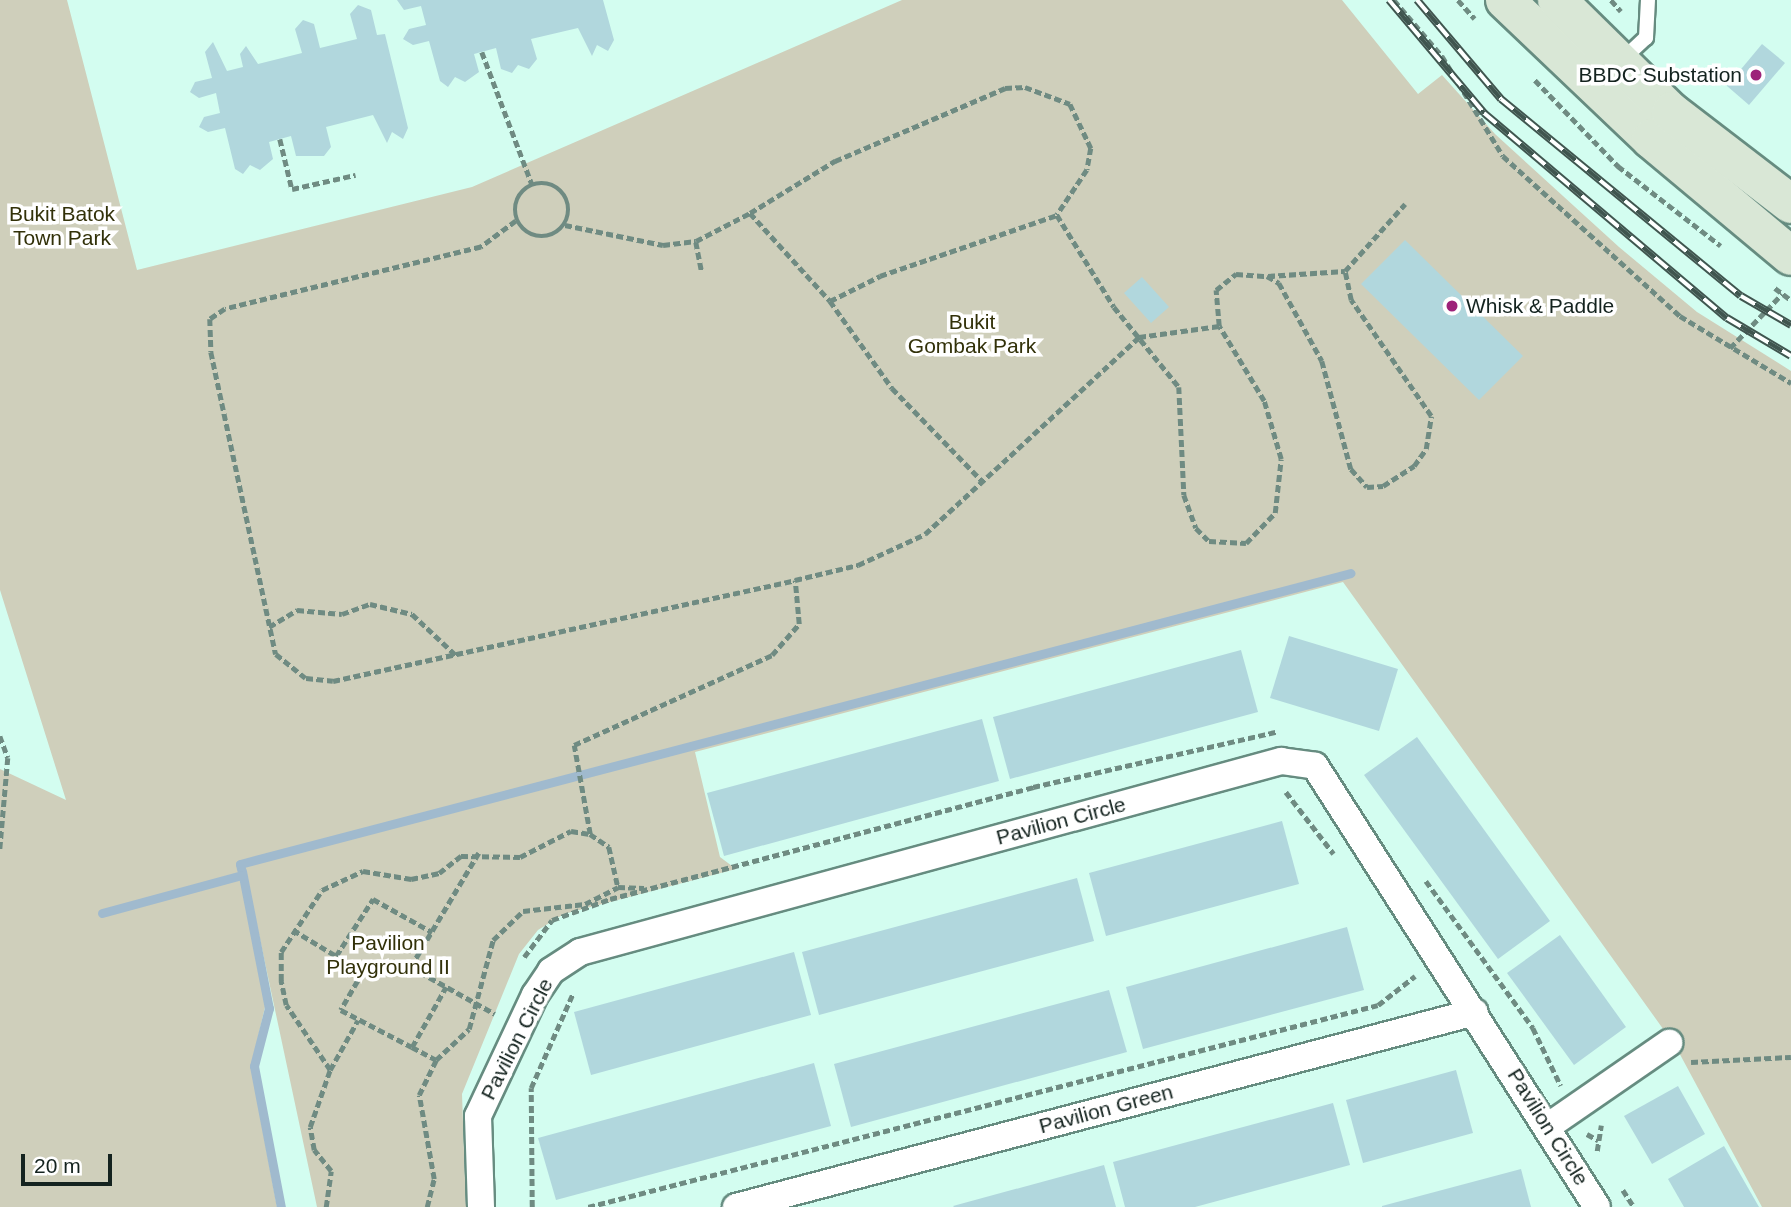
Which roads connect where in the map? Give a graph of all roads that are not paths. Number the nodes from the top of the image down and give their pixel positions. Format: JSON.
{"nodes":[{"id":1,"x":1505,"y":0,"type":"edge"},
{"id":2,"x":1557,"y":0,"type":"edge"},
{"id":3,"x":1648,"y":0,"type":"edge"},
{"id":4,"x":1618,"y":63,"type":"junction"},
{"id":5,"x":1791,"y":204,"type":"edge"},
{"id":6,"x":1791,"y":256,"type":"edge"},
{"id":7,"x":1475,"y":1012,"type":"junction"},
{"id":8,"x":1668,"y":1043,"type":"dead end"},
{"id":9,"x":1550,"y":1125,"type":"junction"},
{"id":10,"x":481,"y":1207,"type":"edge"},
{"id":11,"x":736,"y":1207,"type":"edge"},
{"id":12,"x":1597,"y":1207,"type":"edge"}],
"edges":[{"from":1,"to":6,"type":"street"},
{"from":2,"to":4,"type":"street"},
{"from":3,"to":4,"type":"lane"},
{"from":4,"to":5,"type":"street"},
{"from":7,"to":9,"type":"street","name":"Pavilion Circle"},
{"from":7,"to":10,"type":"street","name":"Pavilion Circle"},
{"from":7,"to":11,"type":"street","name":"Pavilion Green"},
{"from":8,"to":9,"type":"street"},
{"from":9,"to":12,"type":"street","name":"Pavilion Circle"}]}
